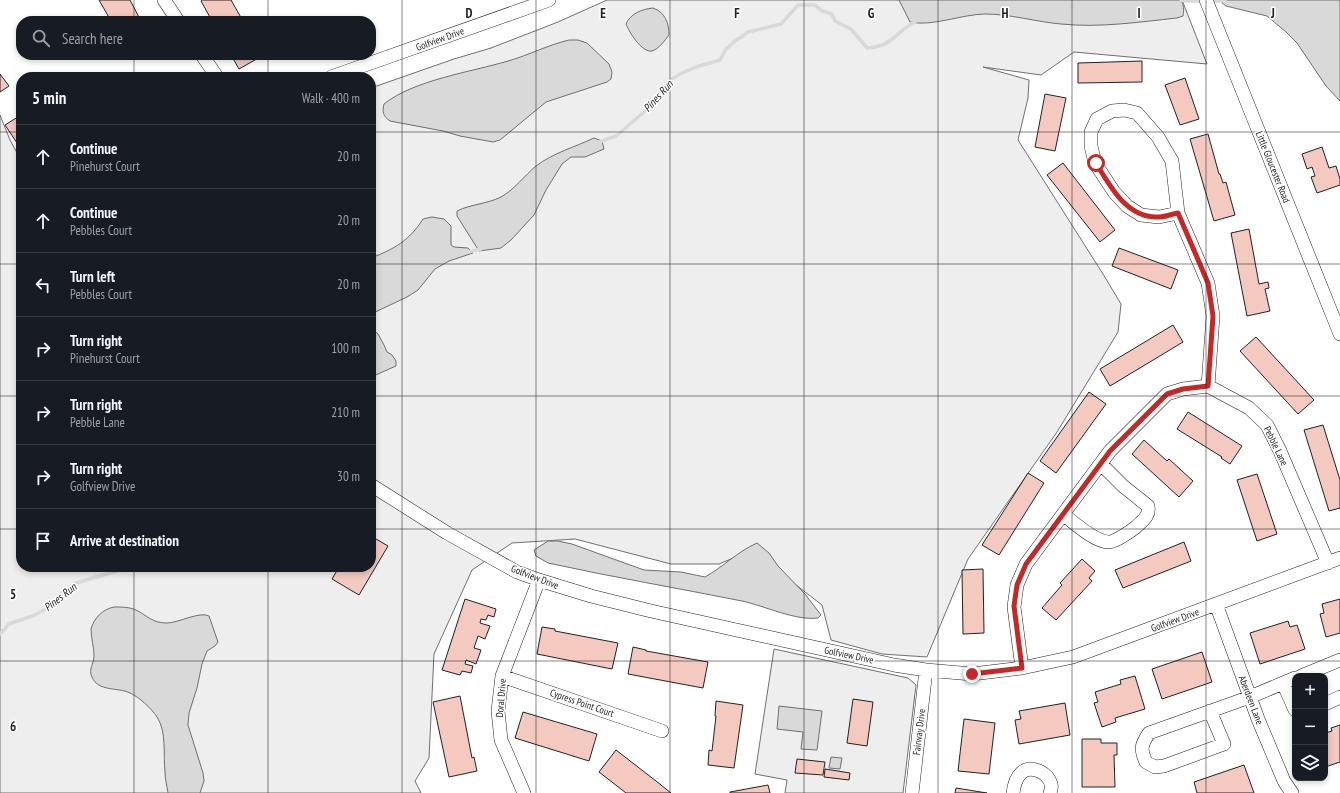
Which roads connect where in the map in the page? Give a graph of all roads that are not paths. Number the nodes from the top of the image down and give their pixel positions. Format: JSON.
{"nodes":[{"id":1,"x":164,"y":0,"type":"edge"},
{"id":2,"x":549,"y":0,"type":"edge"},
{"id":3,"x":1206,"y":0,"type":"edge"},
{"id":4,"x":175,"y":16,"type":"edge"},
{"id":5,"x":206,"y":60,"type":"edge"},
{"id":6,"x":214,"y":72,"type":"edge"},
{"id":7,"x":345,"y":72,"type":"edge"},
{"id":8,"x":1178,"y":213,"type":"junction"},
{"id":9,"x":1340,"y":334,"type":"edge"},
{"id":10,"x":1208,"y":386,"type":"junction"},
{"id":11,"x":1100,"y":464,"type":"junction"},
{"id":12,"x":376,"y":488,"type":"edge"},
{"id":13,"x":1064,"y":514,"type":"junction"},
{"id":14,"x":1334,"y":560,"type":"edge"},
{"id":15,"x":539,"y":580,"type":"junction"},
{"id":16,"x":1216,"y":604,"type":"junction"},
{"id":17,"x":1340,"y":660,"type":"edge"},
{"id":18,"x":1022,"y":668,"type":"junction"},
{"id":19,"x":926,"y":670,"type":"junction"},
{"id":20,"x":1308,"y":673,"type":"edge"},
{"id":21,"x":502,"y":676,"type":"junction"},
{"id":22,"x":1289,"y":681,"type":"edge"},
{"id":23,"x":1250,"y":697,"type":"junction"},
{"id":24,"x":1340,"y":697,"type":"edge"},
{"id":25,"x":1328,"y":703,"type":"edge"},
{"id":26,"x":1295,"y":709,"type":"edge"},
{"id":27,"x":1210,"y":711,"type":"junction"},
{"id":28,"x":662,"y":731,"type":"dead end"},
{"id":29,"x":524,"y":793,"type":"edge"},
{"id":30,"x":912,"y":793,"type":"edge"},
{"id":31,"x":1013,"y":793,"type":"edge"},
{"id":32,"x":1050,"y":793,"type":"edge"},
{"id":33,"x":1292,"y":793,"type":"edge"}],
"edges":[{"from":1,"to":4,"type":"street"},
{"from":2,"to":7,"type":"street","name":"Golfview Drive"},
{"from":3,"to":9,"type":"street","name":"Little Gloucester Road"},
{"from":5,"to":6,"type":"street"},
{"from":8,"to":8,"type":"street"},
{"from":8,"to":10,"type":"street"},
{"from":10,"to":11,"type":"street"},
{"from":10,"to":14,"type":"street","name":"Pebble Lane"},
{"from":11,"to":13,"type":"street"},
{"from":11,"to":13,"type":"street"},
{"from":12,"to":15,"type":"street","name":"Golfview Drive"},
{"from":13,"to":18,"type":"street"},
{"from":14,"to":16,"type":"street","name":"Golfview Drive"},
{"from":15,"to":19,"type":"street","name":"Golfview Drive"},
{"from":15,"to":21,"type":"street","name":"Doral Drive"},
{"from":16,"to":18,"type":"street","name":"Golfview Drive"},
{"from":16,"to":23,"type":"street","name":"Aberdeen Lane"},
{"from":17,"to":20,"type":"street"},
{"from":18,"to":19,"type":"street","name":"Golfview Drive"},
{"from":19,"to":30,"type":"street","name":"Fairway Drive"},
{"from":21,"to":28,"type":"street","name":"Cypress Point Court"},
{"from":21,"to":29,"type":"street","name":"Doral Drive"},
{"from":22,"to":23,"type":"street"},
{"from":22,"to":26,"type":"street"},
{"from":23,"to":27,"type":"street"},
{"from":23,"to":33,"type":"street","name":"Aberdeen Lane"},
{"from":24,"to":25,"type":"street"},
{"from":27,"to":27,"type":"street"},
{"from":31,"to":32,"type":"street"}]}
